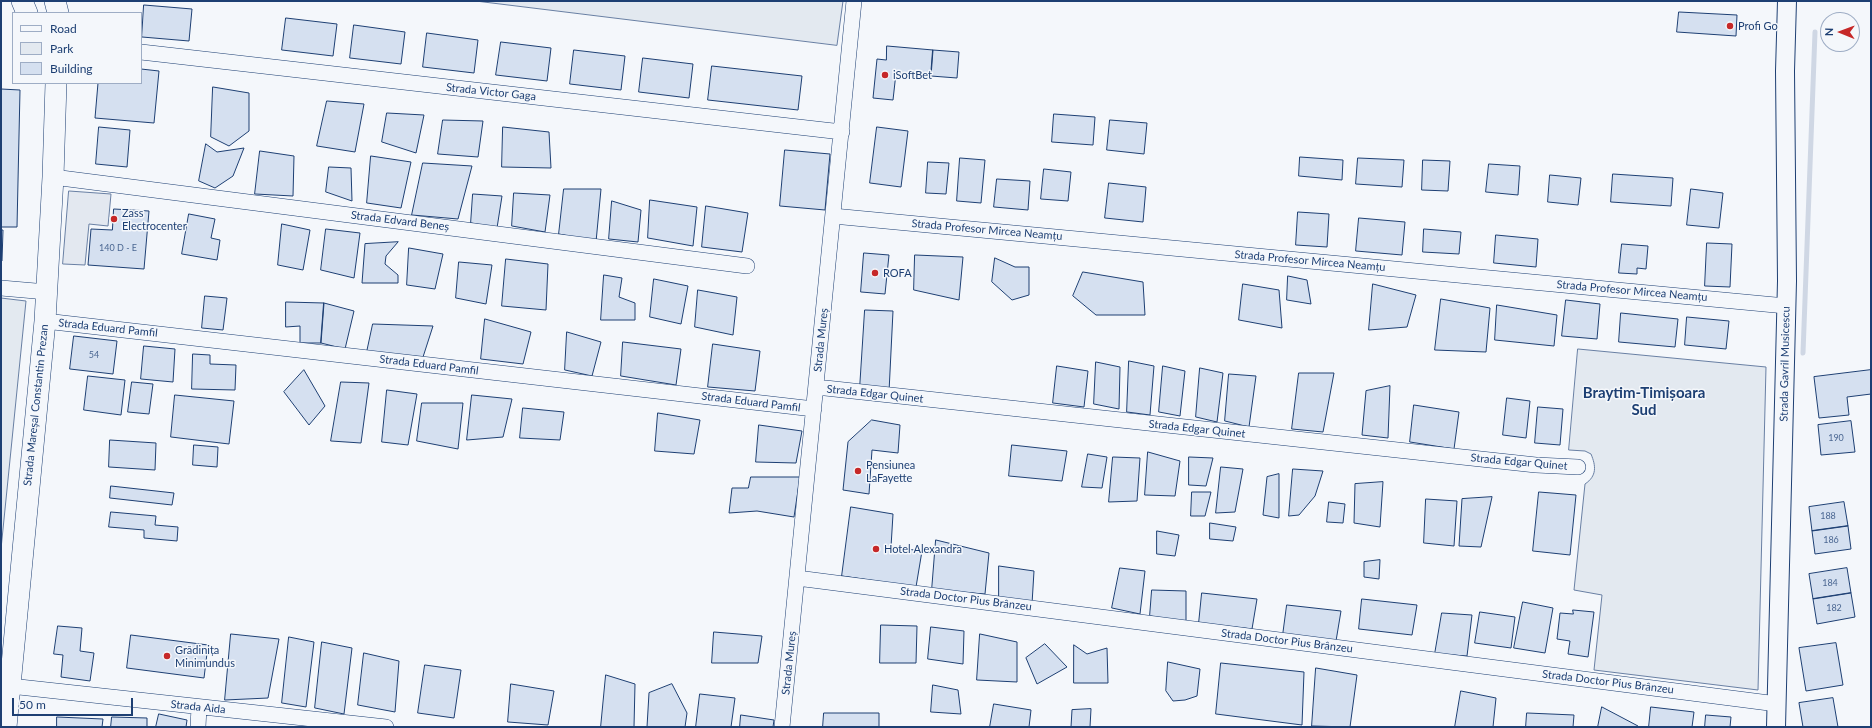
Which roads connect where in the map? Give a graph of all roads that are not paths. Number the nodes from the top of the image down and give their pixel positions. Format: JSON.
{"nodes":[{"id":1,"x":22,"y":1,"type":"edge"},
{"id":2,"x":55,"y":1,"type":"edge"},
{"id":3,"x":854,"y":1,"type":"edge"},
{"id":4,"x":1787,"y":1,"type":"edge"},
{"id":5,"x":27,"y":12,"type":"edge"},
{"id":6,"x":58,"y":12,"type":"edge"},
{"id":7,"x":142,"y":52,"type":"edge"},
{"id":8,"x":56,"y":84,"type":"edge"},
{"id":9,"x":842,"y":132,"type":"junction"},
{"id":10,"x":53,"y":177,"type":"junction"},
{"id":11,"x":833,"y":216,"type":"junction"},
{"id":12,"x":747,"y":266,"type":"dead end"},
{"id":13,"x":1,"y":288,"type":"edge"},
{"id":14,"x":47,"y":292,"type":"junction"},
{"id":15,"x":1786,"y":306,"type":"junction"},
{"id":16,"x":45,"y":321,"type":"junction"},
{"id":17,"x":816,"y":387,"type":"junction"},
{"id":18,"x":814,"y":409,"type":"junction"},
{"id":19,"x":1578,"y":467,"type":"dead end"},
{"id":20,"x":797,"y":578,"type":"junction"},
{"id":21,"x":10,"y":686,"type":"junction"},
{"id":22,"x":1777,"y":704,"type":"junction"},
{"id":23,"x":199,"y":707,"type":"junction"},
{"id":24,"x":6,"y":727,"type":"edge"},
{"id":25,"x":198,"y":727,"type":"edge"},
{"id":26,"x":386,"y":727,"type":"edge"},
{"id":27,"x":782,"y":727,"type":"edge"},
{"id":28,"x":1776,"y":727,"type":"edge"}],
"edges":[{"from":1,"to":5,"type":"main road"},
{"from":2,"to":6,"type":"main road"},
{"from":3,"to":9,"type":"street","name":"Strada Mureș"},
{"from":4,"to":15,"type":"street","name":"Strada Gavril Musicescu"},
{"from":7,"to":9,"type":"street","name":"Strada Victor Gaga"},
{"from":8,"to":10,"type":"main road","name":"Strada Mareșal Constantin Prezan"},
{"from":9,"to":11,"type":"street","name":"Strada Mureș"},
{"from":10,"to":12,"type":"street","name":"Strada Edvard Beneș"},
{"from":10,"to":14,"type":"main road","name":"Strada Mareșal Constantin Prezan"},
{"from":11,"to":15,"type":"street","name":"Strada Profesor Mircea Neamțu"},
{"from":11,"to":17,"type":"street","name":"Strada Mureș"},
{"from":13,"to":14,"type":"street"},
{"from":14,"to":16,"type":"main road","name":"Strada Mareșal Constantin Prezan"},
{"from":15,"to":22,"type":"street","name":"Strada Gavril Musicescu"},
{"from":16,"to":18,"type":"street","name":"Strada Eduard Pamfil"},
{"from":16,"to":21,"type":"main road","name":"Strada Mareșal Constantin Prezan"},
{"from":17,"to":18,"type":"street","name":"Strada Mureș"},
{"from":17,"to":19,"type":"street","name":"Strada Edgar Quinet"},
{"from":18,"to":20,"type":"street","name":"Strada Mureș"},
{"from":20,"to":22,"type":"street","name":"Strada Doctor Pius Brânzeu"},
{"from":20,"to":27,"type":"street","name":"Strada Mureș"},
{"from":21,"to":23,"type":"street","name":"Strada Aida"},
{"from":21,"to":24,"type":"main road","name":"Strada Mareșal Constantin Prezan"},
{"from":22,"to":28,"type":"street","name":"Strada Gavril Musicescu"},
{"from":23,"to":25,"type":"street"},
{"from":23,"to":26,"type":"street","name":"Strada Aida"}]}
